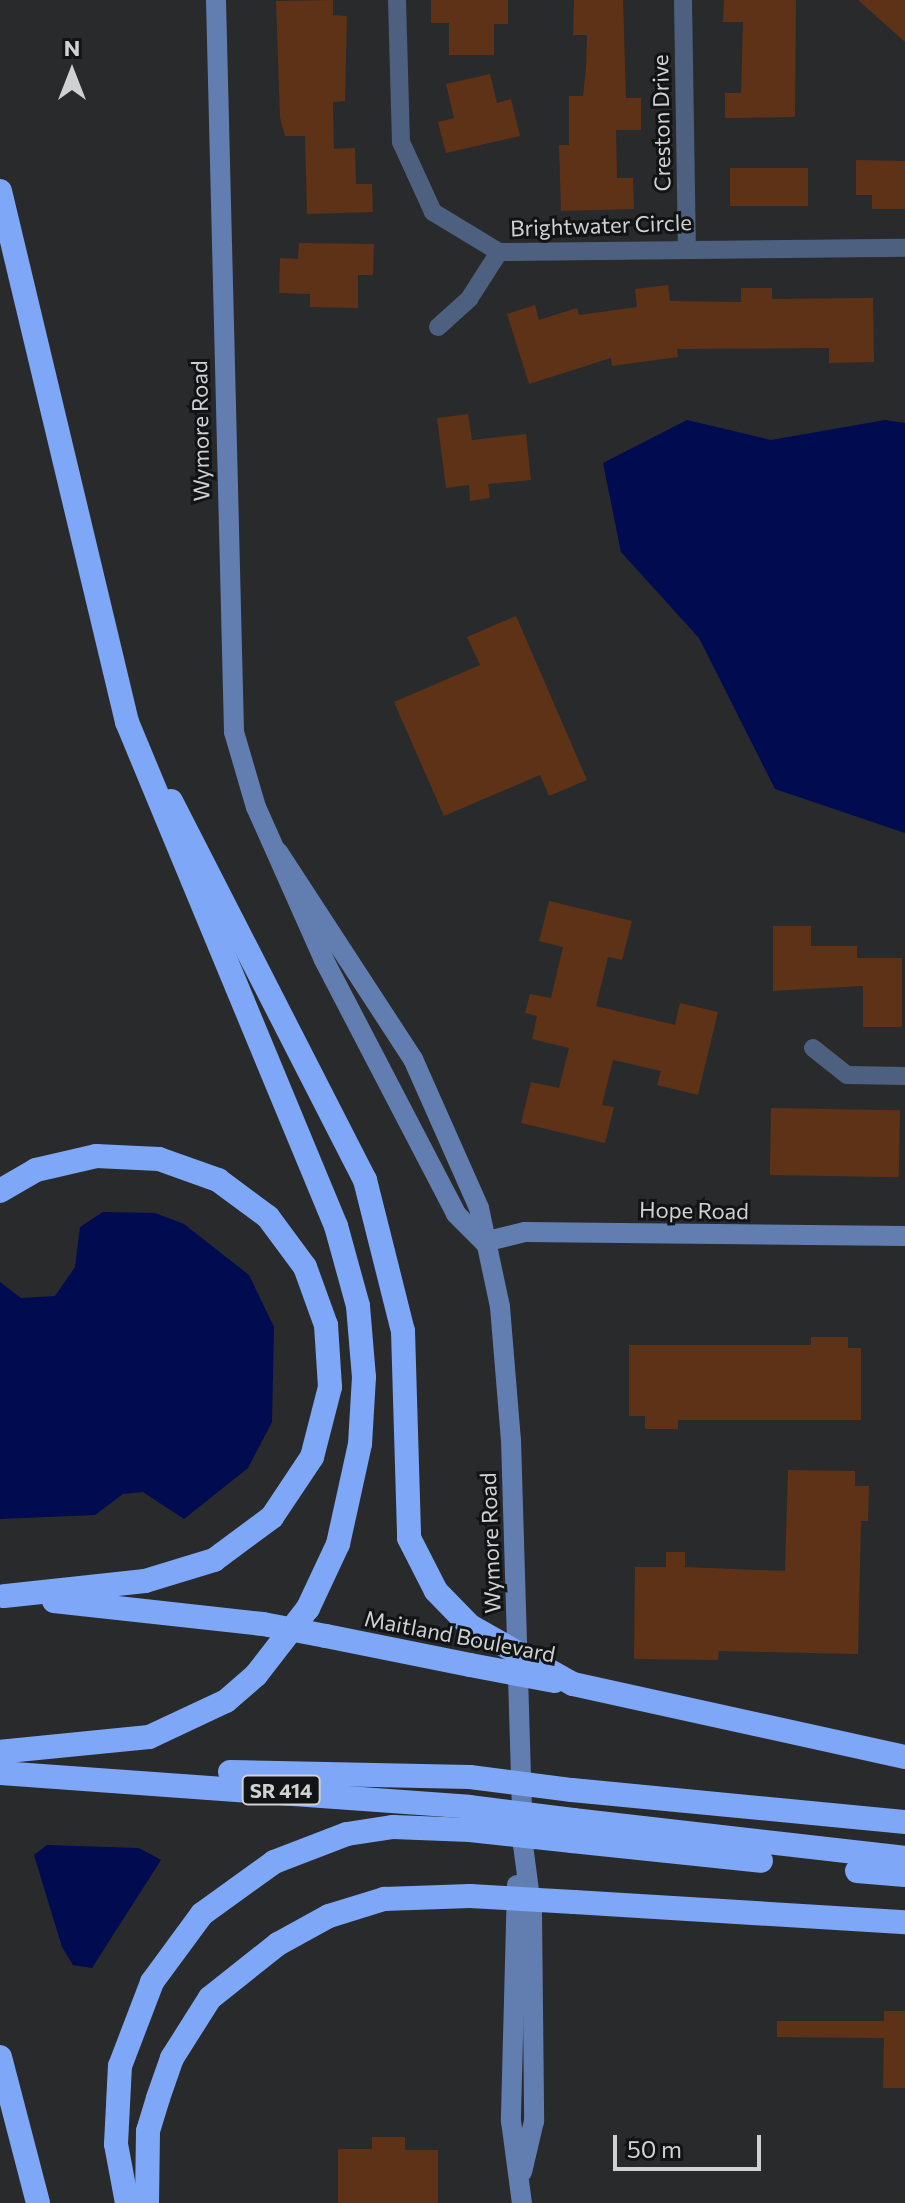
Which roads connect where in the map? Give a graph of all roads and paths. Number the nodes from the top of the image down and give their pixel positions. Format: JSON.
{"nodes":[{"id":1,"x":216,"y":0,"type":"edge"},
{"id":2,"x":397,"y":0,"type":"edge"},
{"id":3,"x":683,"y":0,"type":"edge"},
{"id":4,"x":0,"y":191,"type":"edge"},
{"id":5,"x":687,"y":246,"type":"junction"},
{"id":6,"x":905,"y":248,"type":"edge"},
{"id":7,"x":499,"y":252,"type":"junction"},
{"id":8,"x":438,"y":327,"type":"dead end"},
{"id":9,"x":104,"y":642,"type":"junction"},
{"id":10,"x":278,"y":852,"type":"junction"},
{"id":11,"x":813,"y":1048,"type":"dead end"},
{"id":12,"x":905,"y":1076,"type":"edge"},
{"id":13,"x":0,"y":1191,"type":"edge"},
{"id":14,"x":905,"y":1236,"type":"edge"},
{"id":15,"x":484,"y":1242,"type":"junction"},
{"id":16,"x":2,"y":1596,"type":"edge"},
{"id":17,"x":573,"y":1684,"type":"junction"},
{"id":18,"x":0,"y":1752,"type":"edge"},
{"id":19,"x":905,"y":1757,"type":"edge"},
{"id":20,"x":0,"y":1773,"type":"edge"},
{"id":21,"x":92,"y":1774,"type":"junction"},
{"id":22,"x":470,"y":1818,"type":"junction"},
{"id":23,"x":905,"y":1822,"type":"edge"},
{"id":24,"x":572,"y":1831,"type":"junction"},
{"id":25,"x":905,"y":1858,"type":"edge"},
{"id":26,"x":905,"y":1875,"type":"edge"},
{"id":27,"x":905,"y":1922,"type":"edge"},
{"id":28,"x":0,"y":2057,"type":"edge"},
{"id":29,"x":38,"y":2203,"type":"edge"},
{"id":30,"x":127,"y":2203,"type":"edge"},
{"id":31,"x":147,"y":2203,"type":"edge"},
{"id":32,"x":522,"y":2203,"type":"edge"}],
"edges":[{"from":1,"to":10,"type":"main road","name":"Wymore Road"},
{"from":2,"to":7,"type":"street","name":"Brightwater Circle"},
{"from":3,"to":5,"type":"street","name":"Creston Drive"},
{"from":4,"to":9,"type":"highway"},
{"from":5,"to":6,"type":"street","name":"Brightwater Circle"},
{"from":5,"to":7,"type":"street","name":"Brightwater Circle"},
{"from":7,"to":8,"type":"street"},
{"from":9,"to":17,"type":"highway","bridge":true},
{"from":9,"to":18,"type":"highway"},
{"from":10,"to":15,"type":"main road","name":"Wymore Road"},
{"from":10,"to":15,"type":"main road","name":"Wymore Road"},
{"from":11,"to":12,"type":"street"},
{"from":13,"to":16,"type":"highway"},
{"from":14,"to":15,"type":"main road","name":"Hope Road"},
{"from":15,"to":32,"type":"main road","name":"Wymore Road"},
{"from":16,"to":17,"type":"highway","name":"Maitland Boulevard","bridge":true},
{"from":17,"to":19,"type":"highway","name":"Maitland Boulevard"},
{"from":20,"to":21,"type":"highway","number":"SR 414"},
{"from":21,"to":22,"type":"highway","number":"SR 414"},
{"from":21,"to":23,"type":"highway","bridge":true},
{"from":22,"to":24,"type":"highway","number":"SR 414","bridge":true},
{"from":22,"to":30,"type":"highway"},
{"from":24,"to":25,"type":"highway","number":"SR 414"},
{"from":24,"to":26,"type":"highway"},
{"from":27,"to":31,"type":"highway","bridge":true},
{"from":28,"to":29,"type":"highway"}]}
